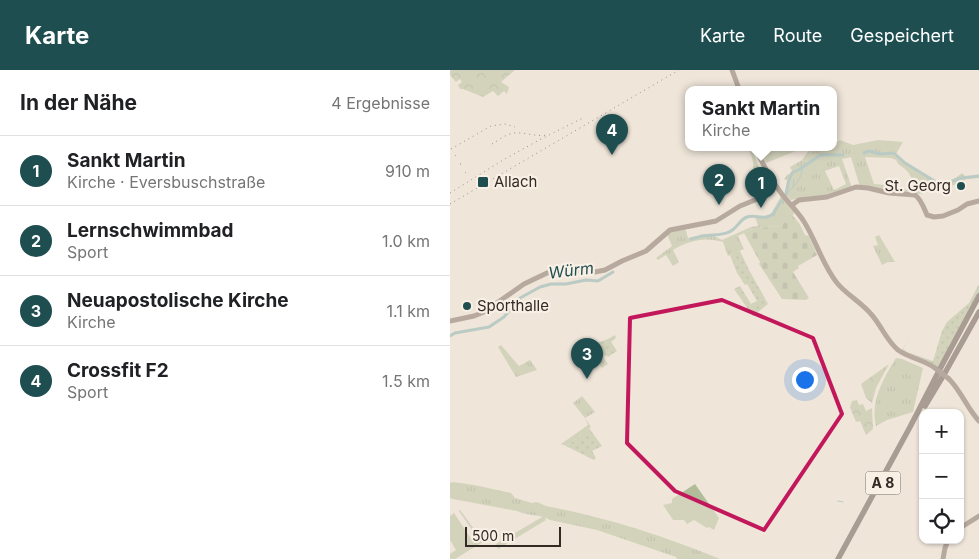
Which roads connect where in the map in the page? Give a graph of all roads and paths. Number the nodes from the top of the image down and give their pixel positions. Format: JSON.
{"nodes":[{"id":1,"x":731,"y":70,"type":"edge"},
{"id":2,"x":737,"y":86,"type":"edge"},
{"id":3,"x":756,"y":151,"type":"edge"},
{"id":4,"x":776,"y":187,"type":"junction"},
{"id":5,"x":979,"y":201,"type":"edge"},
{"id":6,"x":792,"y":205,"type":"junction"},
{"id":7,"x":979,"y":296,"type":"edge"},
{"id":8,"x":979,"y":312,"type":"edge"},
{"id":9,"x":450,"y":321,"type":"edge"},
{"id":10,"x":950,"y":371,"type":"dead end"},
{"id":11,"x":942,"y":379,"type":"junction"},
{"id":12,"x":979,"y":421,"type":"edge"},
{"id":13,"x":979,"y":516,"type":"edge"},
{"id":14,"x":964,"y":525,"type":"edge"},
{"id":15,"x":946,"y":544,"type":"edge"},
{"id":16,"x":838,"y":559,"type":"edge"},
{"id":17,"x":943,"y":559,"type":"edge"}],
"edges":[{"from":1,"to":2,"type":"main road"},
{"from":3,"to":4,"type":"main road"},
{"from":4,"to":6,"type":"main road"},
{"from":4,"to":9,"type":"main road"},
{"from":5,"to":6,"type":"main road"},
{"from":6,"to":12,"type":"main road","bridge":true},
{"from":7,"to":16,"type":"highway","number":"A 8"},
{"from":8,"to":11,"type":"highway","number":"A 8"},
{"from":10,"to":11,"type":"highway"},
{"from":11,"to":16,"type":"highway","number":"A 8"},
{"from":13,"to":14,"type":"main road"},
{"from":15,"to":17,"type":"main road"}]}
